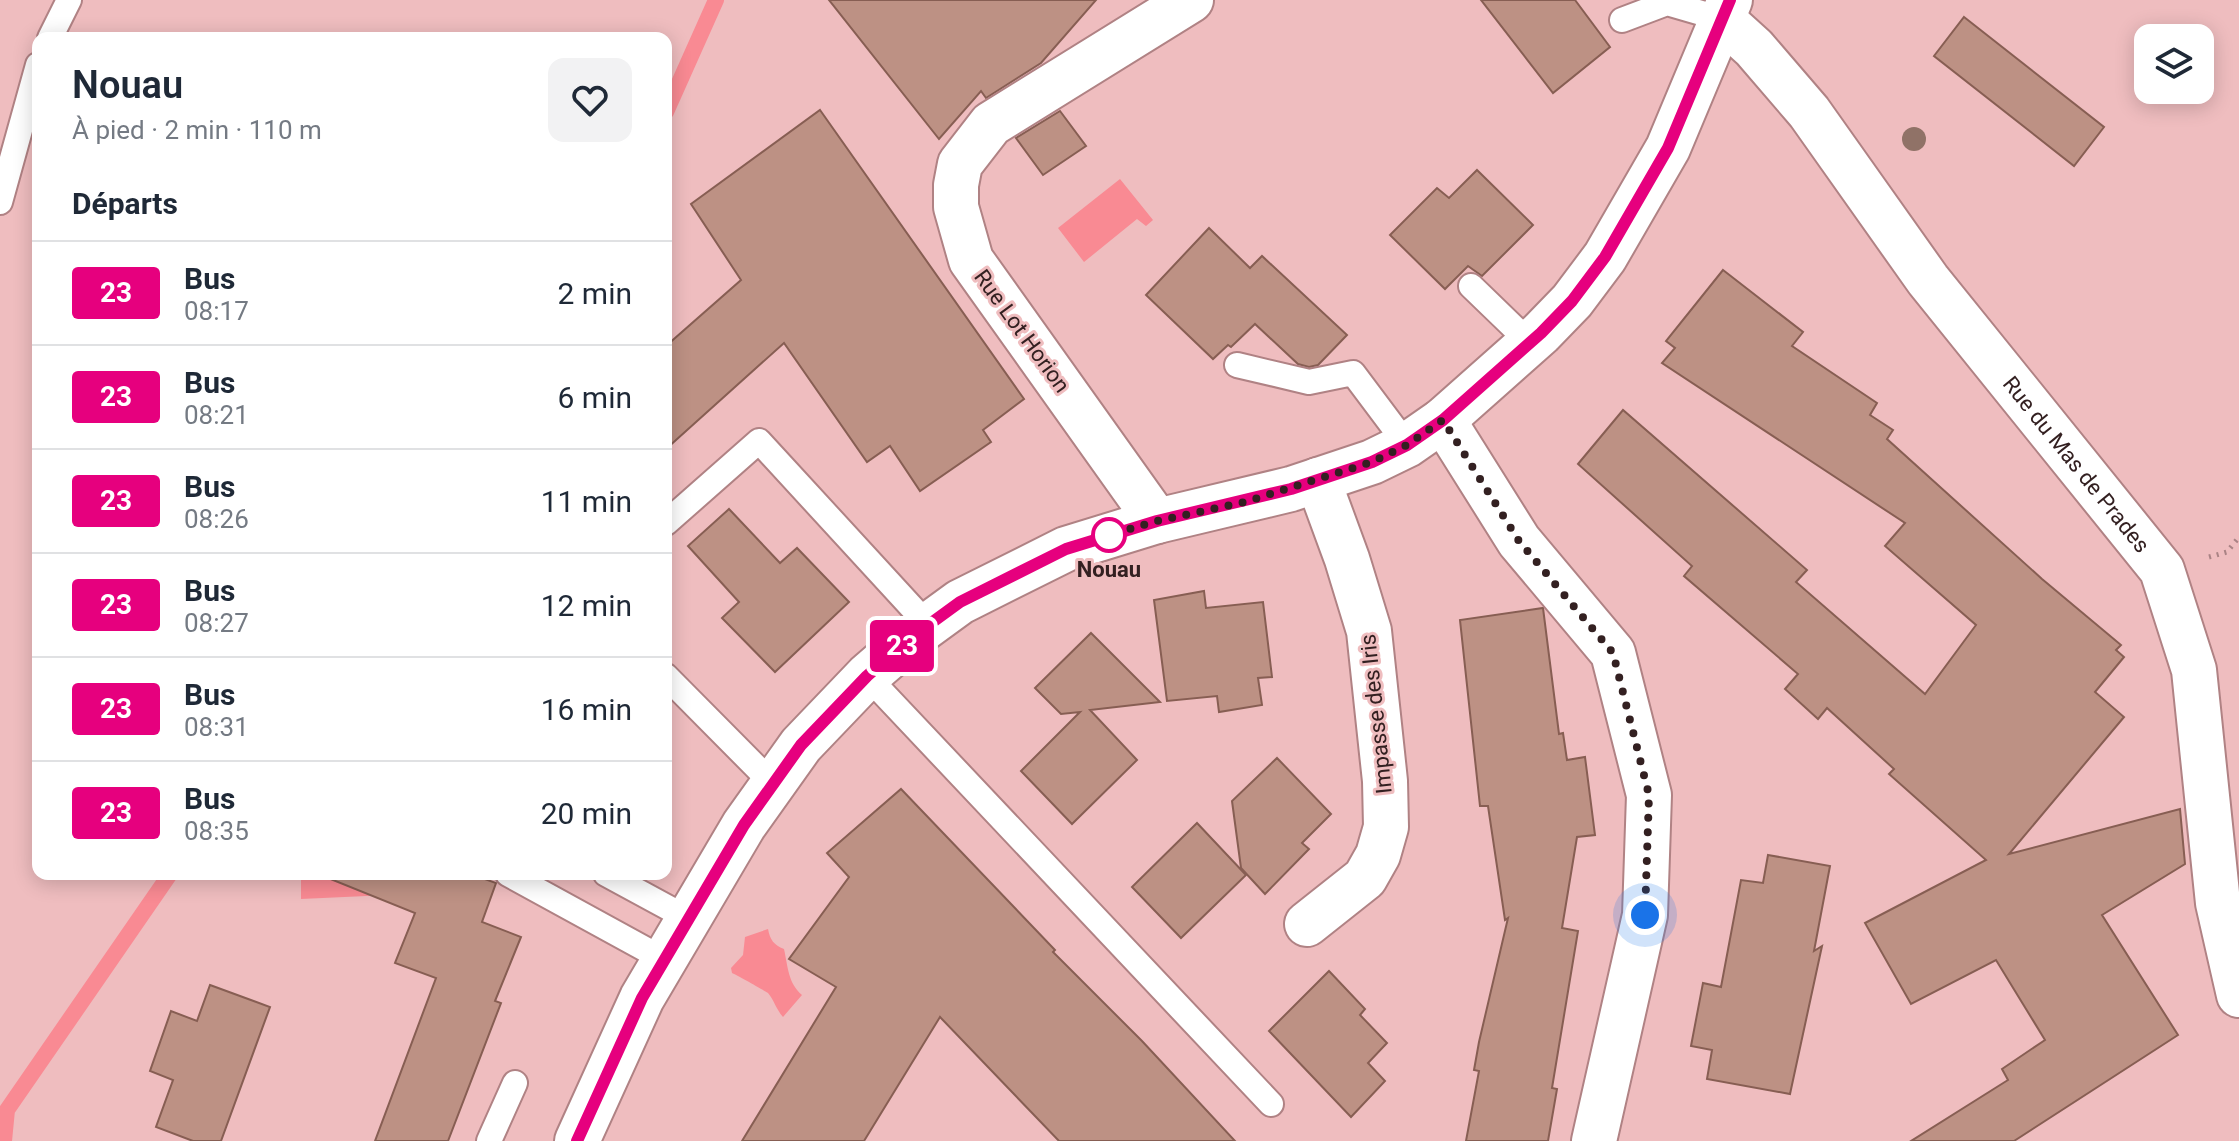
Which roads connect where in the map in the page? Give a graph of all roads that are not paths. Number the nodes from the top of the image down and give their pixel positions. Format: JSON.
{"nodes":[{"id":1,"x":69,"y":0,"type":"edge"},
{"id":2,"x":1191,"y":0,"type":"edge"},
{"id":3,"x":1726,"y":10,"type":"edge"},
{"id":4,"x":1622,"y":20,"type":"dead end"},
{"id":5,"x":53,"y":32,"type":"edge"},
{"id":6,"x":32,"y":87,"type":"edge"},
{"id":7,"x":0,"y":202,"type":"edge"},
{"id":8,"x":1471,"y":286,"type":"dead end"},
{"id":9,"x":1530,"y":343,"type":"junction"},
{"id":10,"x":1237,"y":365,"type":"dead end"},
{"id":11,"x":1443,"y":420,"type":"junction"},
{"id":12,"x":1407,"y":445,"type":"junction"},
{"id":13,"x":1318,"y":480,"type":"junction"},
{"id":14,"x":672,"y":518,"type":"edge"},
{"id":15,"x":1157,"y":521,"type":"junction"},
{"id":16,"x":928,"y":625,"type":"junction"},
{"id":17,"x":867,"y":676,"type":"junction"},
{"id":18,"x":672,"y":682,"type":"edge"},
{"id":19,"x":773,"y":784,"type":"junction"},
{"id":20,"x":519,"y":880,"type":"edge"},
{"id":21,"x":617,"y":880,"type":"edge"},
{"id":22,"x":689,"y":919,"type":"junction"},
{"id":23,"x":1307,"y":924,"type":"dead end"},
{"id":24,"x":665,"y":960,"type":"junction"},
{"id":25,"x":2239,"y":995,"type":"edge"},
{"id":26,"x":515,"y":1083,"type":"dead end"},
{"id":27,"x":1271,"y":1104,"type":"dead end"},
{"id":28,"x":489,"y":1141,"type":"edge"},
{"id":29,"x":577,"y":1141,"type":"edge"},
{"id":30,"x":1594,"y":1141,"type":"edge"}],
"edges":[{"from":1,"to":5,"type":"lane"},
{"from":2,"to":15,"type":"street","name":"Rue Lot Horion"},
{"from":3,"to":4,"type":"lane"},
{"from":3,"to":9,"type":"street"},
{"from":3,"to":25,"type":"street","name":"Rue du Mas de Prades"},
{"from":6,"to":7,"type":"lane"},
{"from":8,"to":9,"type":"lane"},
{"from":9,"to":11,"type":"street"},
{"from":10,"to":12,"type":"lane"},
{"from":11,"to":12,"type":"street"},
{"from":11,"to":30,"type":"street"},
{"from":12,"to":13,"type":"street"},
{"from":13,"to":15,"type":"street"},
{"from":13,"to":23,"type":"street","name":"Impasse des Iris"},
{"from":14,"to":16,"type":"lane"},
{"from":15,"to":16,"type":"street"},
{"from":16,"to":17,"type":"street"},
{"from":17,"to":19,"type":"street"},
{"from":17,"to":27,"type":"lane"},
{"from":18,"to":19,"type":"lane"},
{"from":19,"to":22,"type":"street"},
{"from":20,"to":24,"type":"lane"},
{"from":21,"to":22,"type":"lane"},
{"from":22,"to":24,"type":"street"},
{"from":24,"to":29,"type":"street"},
{"from":26,"to":28,"type":"lane"}]}
